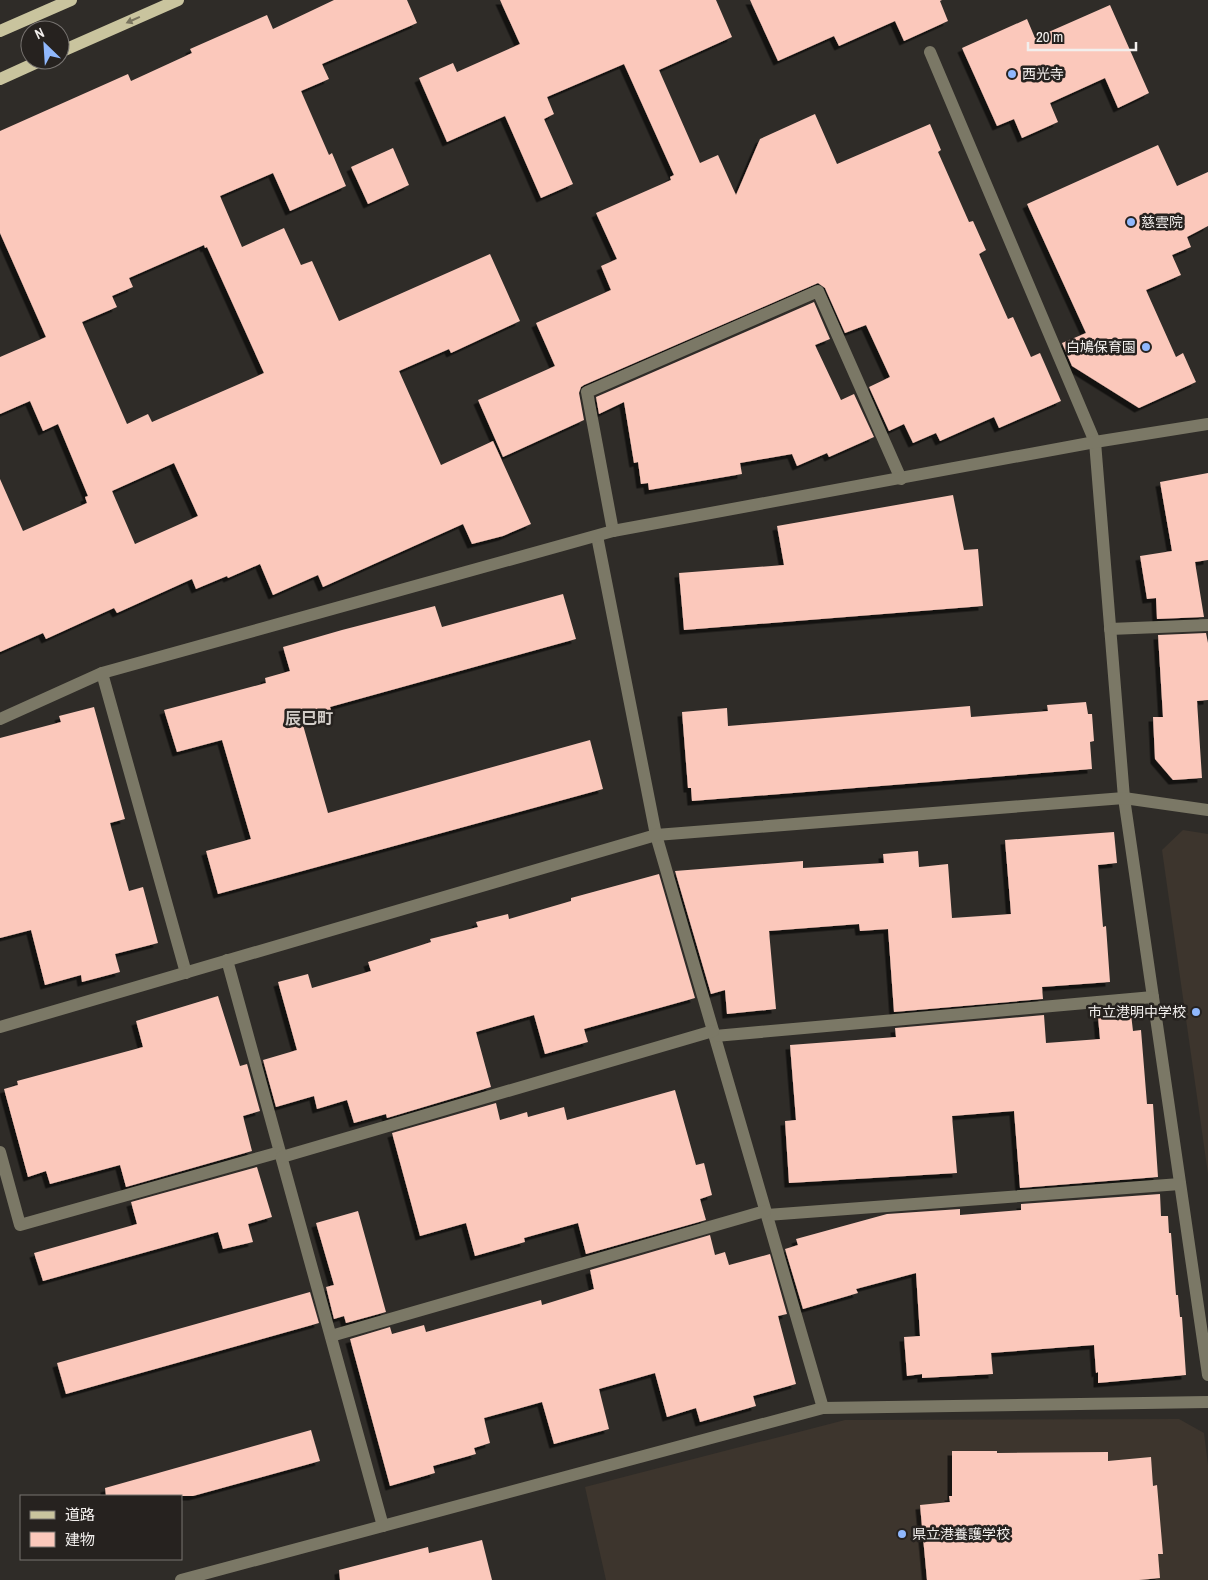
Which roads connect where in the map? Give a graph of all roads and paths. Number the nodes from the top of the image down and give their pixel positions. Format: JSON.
{"nodes":[{"id":1,"x":71,"y":0,"type":"edge"},
{"id":2,"x":178,"y":0,"type":"edge"},
{"id":3,"x":0,"y":32,"type":"edge"},
{"id":4,"x":70,"y":48,"type":"edge"},
{"id":5,"x":930,"y":52,"type":"dead end"},
{"id":6,"x":20,"y":69,"type":"edge"},
{"id":7,"x":0,"y":78,"type":"edge"},
{"id":8,"x":1208,"y":424,"type":"edge"},
{"id":9,"x":1095,"y":442,"type":"junction"},
{"id":10,"x":901,"y":479,"type":"junction"},
{"id":11,"x":613,"y":531,"type":"junction"},
{"id":12,"x":597,"y":536,"type":"junction"},
{"id":13,"x":1208,"y":625,"type":"edge"},
{"id":14,"x":1110,"y":629,"type":"junction"},
{"id":15,"x":102,"y":673,"type":"junction"},
{"id":16,"x":0,"y":719,"type":"edge"},
{"id":17,"x":1124,"y":798,"type":"junction"},
{"id":18,"x":1208,"y":810,"type":"edge"},
{"id":19,"x":656,"y":835,"type":"junction"},
{"id":20,"x":227,"y":960,"type":"junction"},
{"id":21,"x":186,"y":973,"type":"junction"},
{"id":22,"x":1153,"y":997,"type":"junction"},
{"id":23,"x":0,"y":1027,"type":"edge"},
{"id":24,"x":714,"y":1033,"type":"junction"},
{"id":25,"x":0,"y":1152,"type":"edge"},
{"id":26,"x":281,"y":1154,"type":"junction"},
{"id":27,"x":1180,"y":1184,"type":"junction"},
{"id":28,"x":766,"y":1213,"type":"junction"},
{"id":29,"x":331,"y":1336,"type":"junction"},
{"id":30,"x":1208,"y":1375,"type":"edge"},
{"id":31,"x":1208,"y":1402,"type":"edge"},
{"id":32,"x":823,"y":1408,"type":"junction"},
{"id":33,"x":383,"y":1526,"type":"junction"},
{"id":34,"x":181,"y":1580,"type":"edge"}],
"edges":[{"from":1,"to":3,"type":"main road"},
{"from":2,"to":4,"type":"main road","one_way":true},
{"from":5,"to":9,"type":"street"},
{"from":6,"to":7,"type":"main road"},
{"from":8,"to":9,"type":"street"},
{"from":9,"to":10,"type":"street"},
{"from":9,"to":14,"type":"street"},
{"from":10,"to":11,"type":"street"},
{"from":10,"to":11,"type":"street"},
{"from":11,"to":12,"type":"street"},
{"from":12,"to":15,"type":"street"},
{"from":12,"to":19,"type":"street"},
{"from":13,"to":14,"type":"street"},
{"from":14,"to":17,"type":"street"},
{"from":15,"to":16,"type":"street"},
{"from":15,"to":21,"type":"street"},
{"from":17,"to":18,"type":"street"},
{"from":17,"to":19,"type":"street"},
{"from":17,"to":22,"type":"street"},
{"from":19,"to":20,"type":"street"},
{"from":19,"to":24,"type":"street"},
{"from":20,"to":21,"type":"street"},
{"from":20,"to":26,"type":"street"},
{"from":21,"to":23,"type":"street"},
{"from":22,"to":24,"type":"street"},
{"from":22,"to":27,"type":"street"},
{"from":24,"to":26,"type":"street"},
{"from":24,"to":28,"type":"street"},
{"from":25,"to":26,"type":"street"},
{"from":26,"to":29,"type":"street"},
{"from":27,"to":28,"type":"street"},
{"from":27,"to":30,"type":"street"},
{"from":28,"to":29,"type":"street"},
{"from":28,"to":32,"type":"street"},
{"from":29,"to":33,"type":"street"},
{"from":31,"to":32,"type":"street"},
{"from":32,"to":33,"type":"street"},
{"from":33,"to":34,"type":"street"}]}
